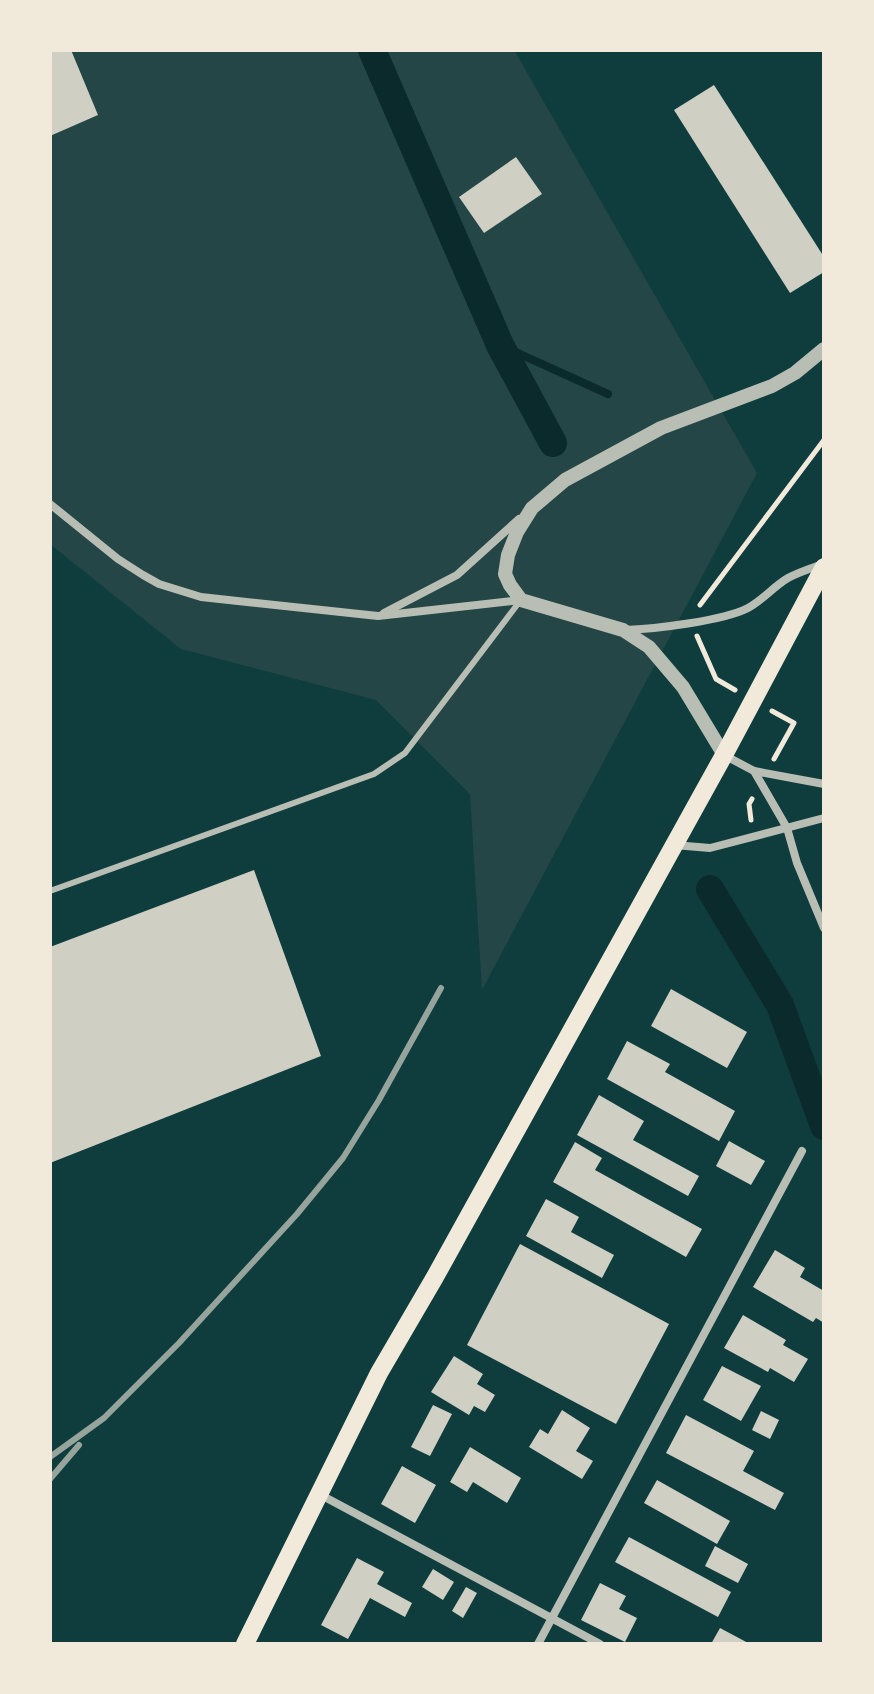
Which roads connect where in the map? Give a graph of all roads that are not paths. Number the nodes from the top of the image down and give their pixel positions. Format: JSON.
{"nodes":[{"id":1,"x":824,"y":349,"type":"edge"},
{"id":2,"x":50,"y":504,"type":"edge"},
{"id":3,"x":532,"y":508,"type":"junction"},
{"id":4,"x":824,"y":565,"type":"edge"},
{"id":5,"x":521,"y":600,"type":"junction"},
{"id":6,"x":378,"y":616,"type":"junction"},
{"id":7,"x":623,"y":630,"type":"junction"},
{"id":8,"x":724,"y":755,"type":"junction"},
{"id":9,"x":754,"y":771,"type":"junction"},
{"id":10,"x":824,"y":784,"type":"edge"},
{"id":11,"x":824,"y":818,"type":"edge"},
{"id":12,"x":787,"y":828,"type":"junction"},
{"id":13,"x":673,"y":845,"type":"junction"},
{"id":14,"x":50,"y":891,"type":"edge"},
{"id":15,"x":824,"y":928,"type":"edge"},
{"id":16,"x":802,"y":1151,"type":"dead end"},
{"id":17,"x":319,"y":1494,"type":"junction"},
{"id":18,"x":552,"y":1618,"type":"junction"},
{"id":19,"x":245,"y":1644,"type":"edge"},
{"id":20,"x":538,"y":1644,"type":"edge"},
{"id":21,"x":600,"y":1644,"type":"edge"}],
"edges":[{"from":1,"to":3,"type":"street"},
{"from":2,"to":6,"type":"street"},
{"from":3,"to":5,"type":"street"},
{"from":3,"to":6,"type":"street"},
{"from":4,"to":7,"type":"street"},
{"from":4,"to":8,"type":"main road"},
{"from":5,"to":6,"type":"street"},
{"from":5,"to":7,"type":"street"},
{"from":5,"to":14,"type":"lane"},
{"from":7,"to":8,"type":"street"},
{"from":8,"to":9,"type":"street"},
{"from":8,"to":13,"type":"main road"},
{"from":9,"to":10,"type":"street"},
{"from":9,"to":12,"type":"street"},
{"from":11,"to":12,"type":"street"},
{"from":12,"to":13,"type":"street"},
{"from":12,"to":15,"type":"street"},
{"from":13,"to":17,"type":"main road"},
{"from":16,"to":18,"type":"street"},
{"from":17,"to":18,"type":"street"},
{"from":17,"to":19,"type":"main road"},
{"from":18,"to":20,"type":"street"},
{"from":18,"to":21,"type":"street"}]}
